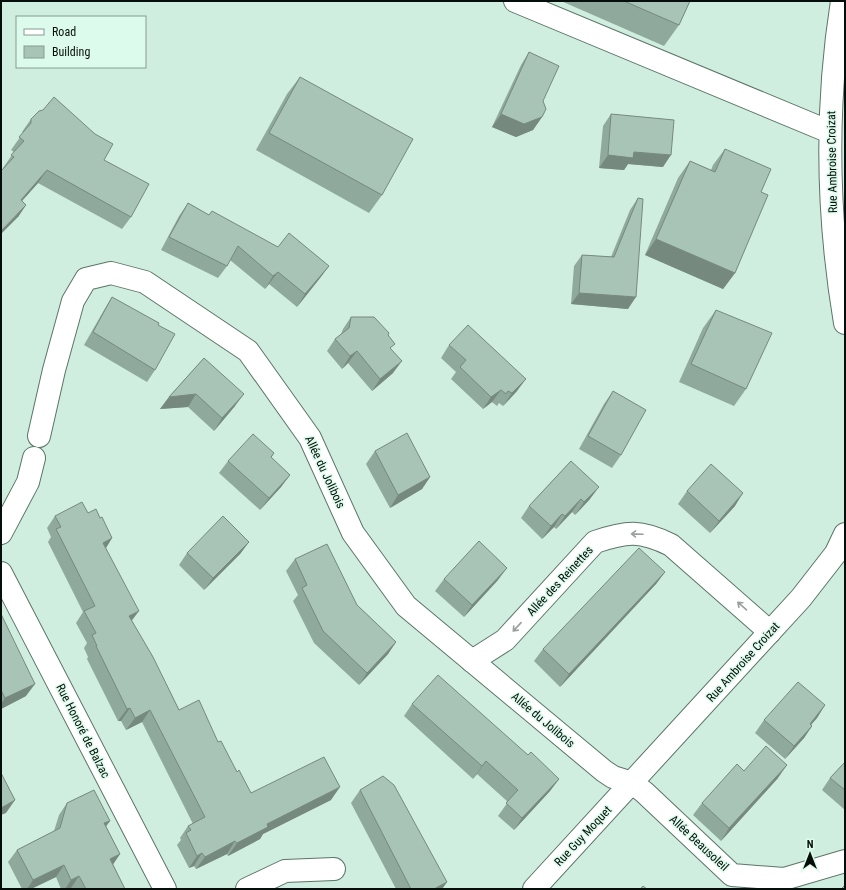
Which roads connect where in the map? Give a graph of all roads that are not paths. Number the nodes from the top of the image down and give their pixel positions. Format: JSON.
{"nodes":[{"id":1,"x":516,"y":1,"type":"edge"},
{"id":2,"x":842,"y":1,"type":"edge"},
{"id":3,"x":830,"y":132,"type":"junction"},
{"id":4,"x":845,"y":322,"type":"edge"},
{"id":5,"x":39,"y":436,"type":"dead end"},
{"id":6,"x":34,"y":458,"type":"dead end"},
{"id":7,"x":1,"y":534,"type":"edge"},
{"id":8,"x":845,"y":534,"type":"edge"},
{"id":9,"x":1,"y":573,"type":"edge"},
{"id":10,"x":770,"y":632,"type":"junction"},
{"id":11,"x":472,"y":661,"type":"junction"},
{"id":12,"x":632,"y":783,"type":"junction"},
{"id":13,"x":845,"y":862,"type":"edge"},
{"id":14,"x":334,"y":869,"type":"dead end"},
{"id":15,"x":165,"y":889,"type":"edge"},
{"id":16,"x":247,"y":889,"type":"edge"},
{"id":17,"x":534,"y":889,"type":"edge"}],
"edges":[{"from":1,"to":3,"type":"street"},
{"from":2,"to":3,"type":"street","name":"Rue Ambroise Croizat"},
{"from":3,"to":4,"type":"street","name":"Rue Ambroise Croizat"},
{"from":5,"to":11,"type":"street","name":"Allée du Jolibois"},
{"from":6,"to":7,"type":"street"},
{"from":8,"to":10,"type":"street","name":"Rue Ambroise Croizat"},
{"from":9,"to":15,"type":"street","name":"Rue Honoré de Balzac"},
{"from":10,"to":11,"type":"street","name":"Allée des Reinettes","one_way":true},
{"from":10,"to":12,"type":"street","name":"Rue Ambroise Croizat"},
{"from":11,"to":12,"type":"street","name":"Allée du Jolibois"},
{"from":12,"to":13,"type":"street","name":"Allée Beausoleil"},
{"from":12,"to":17,"type":"street","name":"Rue Guy Moquet"},
{"from":14,"to":16,"type":"street"}]}
